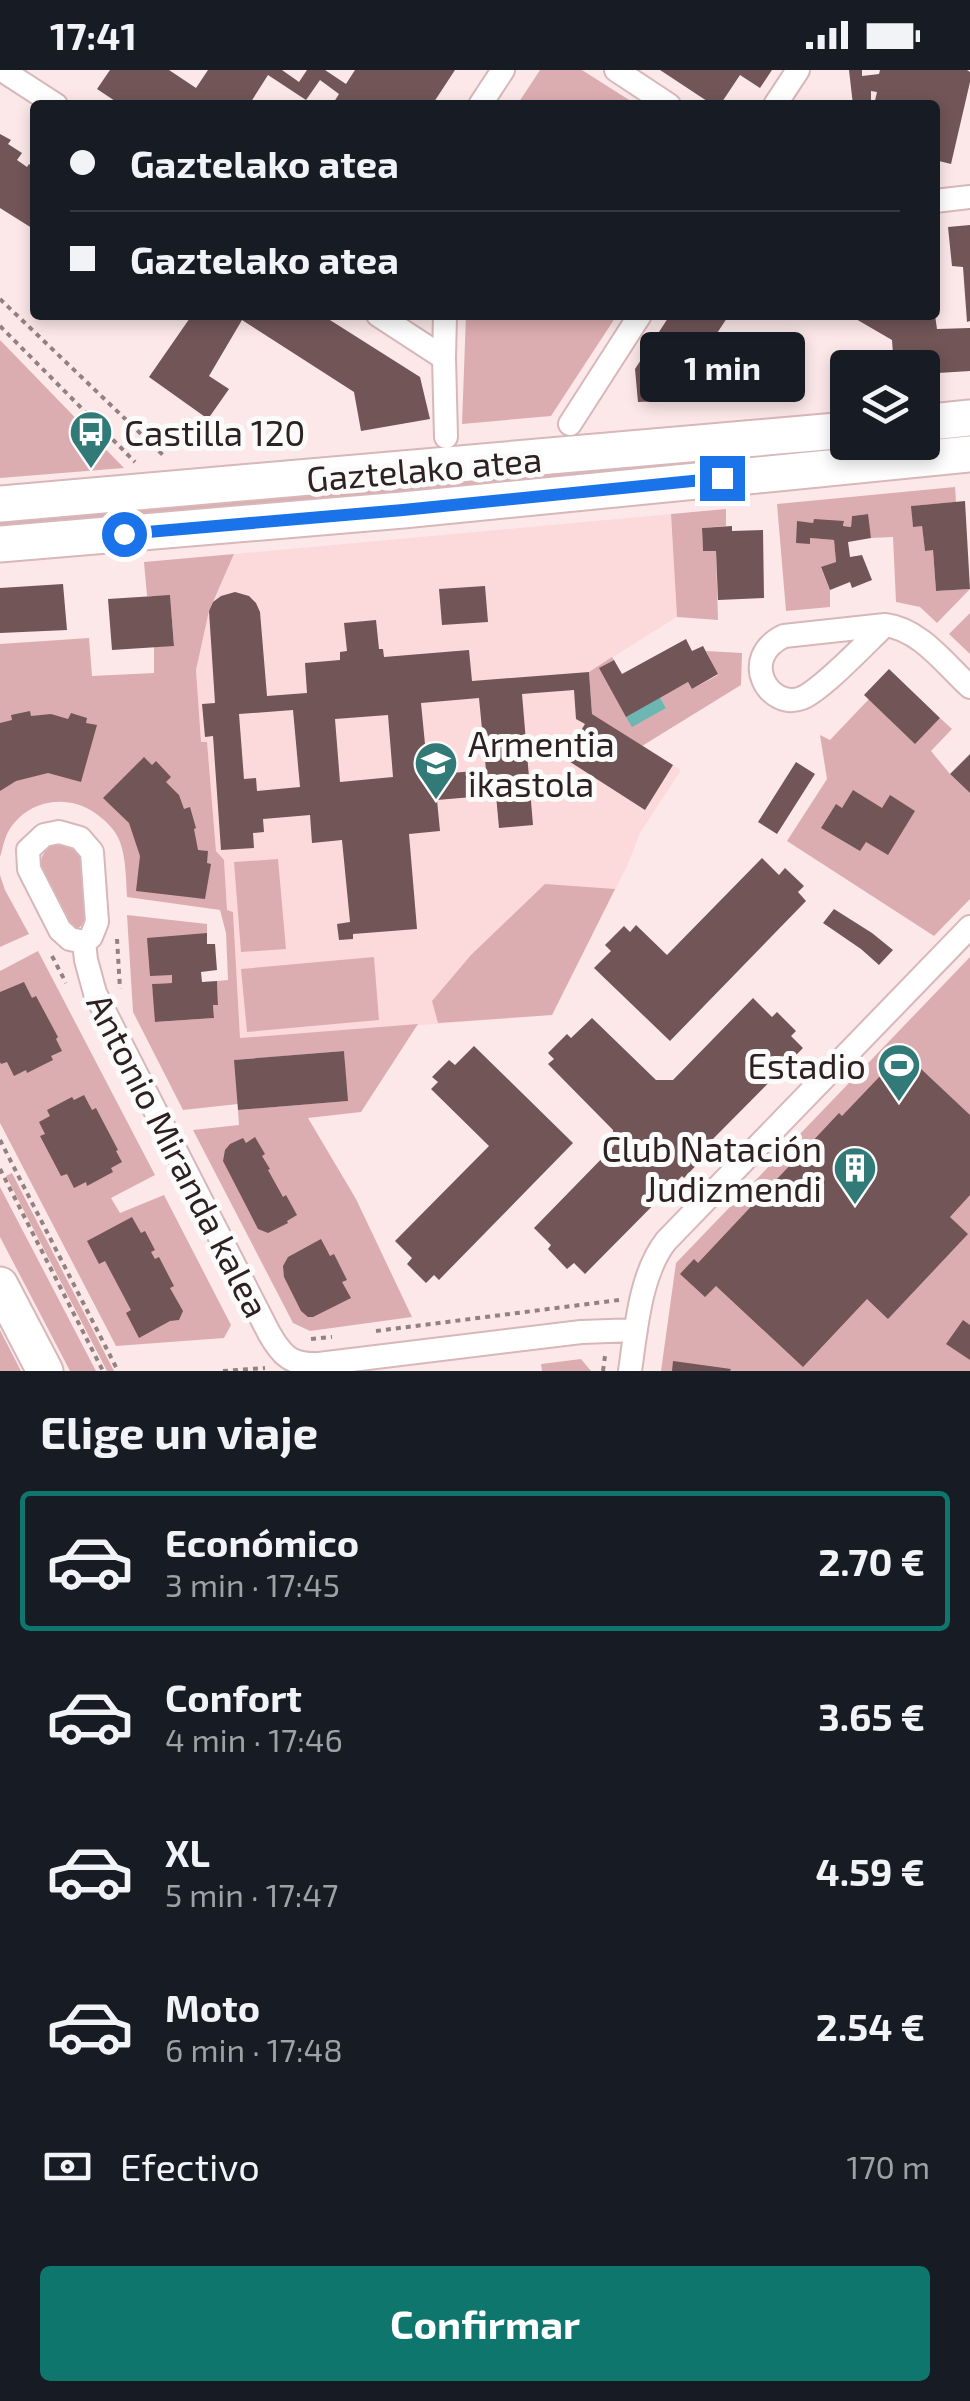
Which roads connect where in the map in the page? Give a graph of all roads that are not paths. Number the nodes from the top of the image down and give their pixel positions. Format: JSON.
{"nodes":[{"id":1,"x":2,"y":70,"type":"edge"},
{"id":2,"x":503,"y":70,"type":"edge"},
{"id":3,"x":616,"y":70,"type":"edge"},
{"id":4,"x":798,"y":70,"type":"edge"},
{"id":5,"x":48,"y":100,"type":"edge"},
{"id":6,"x":483,"y":100,"type":"edge"},
{"id":7,"x":661,"y":100,"type":"edge"},
{"id":8,"x":779,"y":100,"type":"edge"},
{"id":9,"x":970,"y":197,"type":"edge"},
{"id":10,"x":940,"y":200,"type":"edge"},
{"id":11,"x":386,"y":320,"type":"edge"},
{"id":12,"x":445,"y":320,"type":"edge"},
{"id":13,"x":637,"y":320,"type":"edge"},
{"id":14,"x":444,"y":358,"type":"junction"},
{"id":15,"x":970,"y":418,"type":"edge"},
{"id":16,"x":940,"y":420,"type":"edge"},
{"id":17,"x":570,"y":424,"type":"dead end"},
{"id":18,"x":830,"y":431,"type":"edge"},
{"id":19,"x":446,"y":437,"type":"dead end"},
{"id":20,"x":970,"y":454,"type":"edge"},
{"id":21,"x":0,"y":504,"type":"edge"},
{"id":22,"x":0,"y":544,"type":"edge"},
{"id":23,"x":885,"y":626,"type":"junction"},
{"id":24,"x":970,"y":687,"type":"edge"},
{"id":25,"x":970,"y":927,"type":"edge"},
{"id":26,"x":84,"y":942,"type":"junction"},
{"id":27,"x":0,"y":1285,"type":"edge"},
{"id":28,"x":636,"y":1330,"type":"junction"},
{"id":29,"x":45,"y":1371,"type":"edge"},
{"id":30,"x":630,"y":1371,"type":"edge"}],
"edges":[{"from":1,"to":5,"type":"street"},
{"from":2,"to":6,"type":"street"},
{"from":3,"to":7,"type":"street"},
{"from":4,"to":8,"type":"street"},
{"from":9,"to":10,"type":"street"},
{"from":11,"to":14,"type":"street"},
{"from":12,"to":14,"type":"street"},
{"from":13,"to":17,"type":"street"},
{"from":14,"to":19,"type":"street"},
{"from":15,"to":16,"type":"main road"},
{"from":18,"to":21,"type":"main road","name":"Gaztelako atea"},
{"from":20,"to":22,"type":"main road","name":"Gaztelako atea"},
{"from":23,"to":23,"type":"street"},
{"from":23,"to":24,"type":"street"},
{"from":25,"to":28,"type":"street"},
{"from":26,"to":26,"type":"street","name":"Antonio Miranda kalea"},
{"from":26,"to":28,"type":"street","name":"Antonio Miranda kalea"},
{"from":27,"to":29,"type":"main road"},
{"from":28,"to":30,"type":"street"}]}
